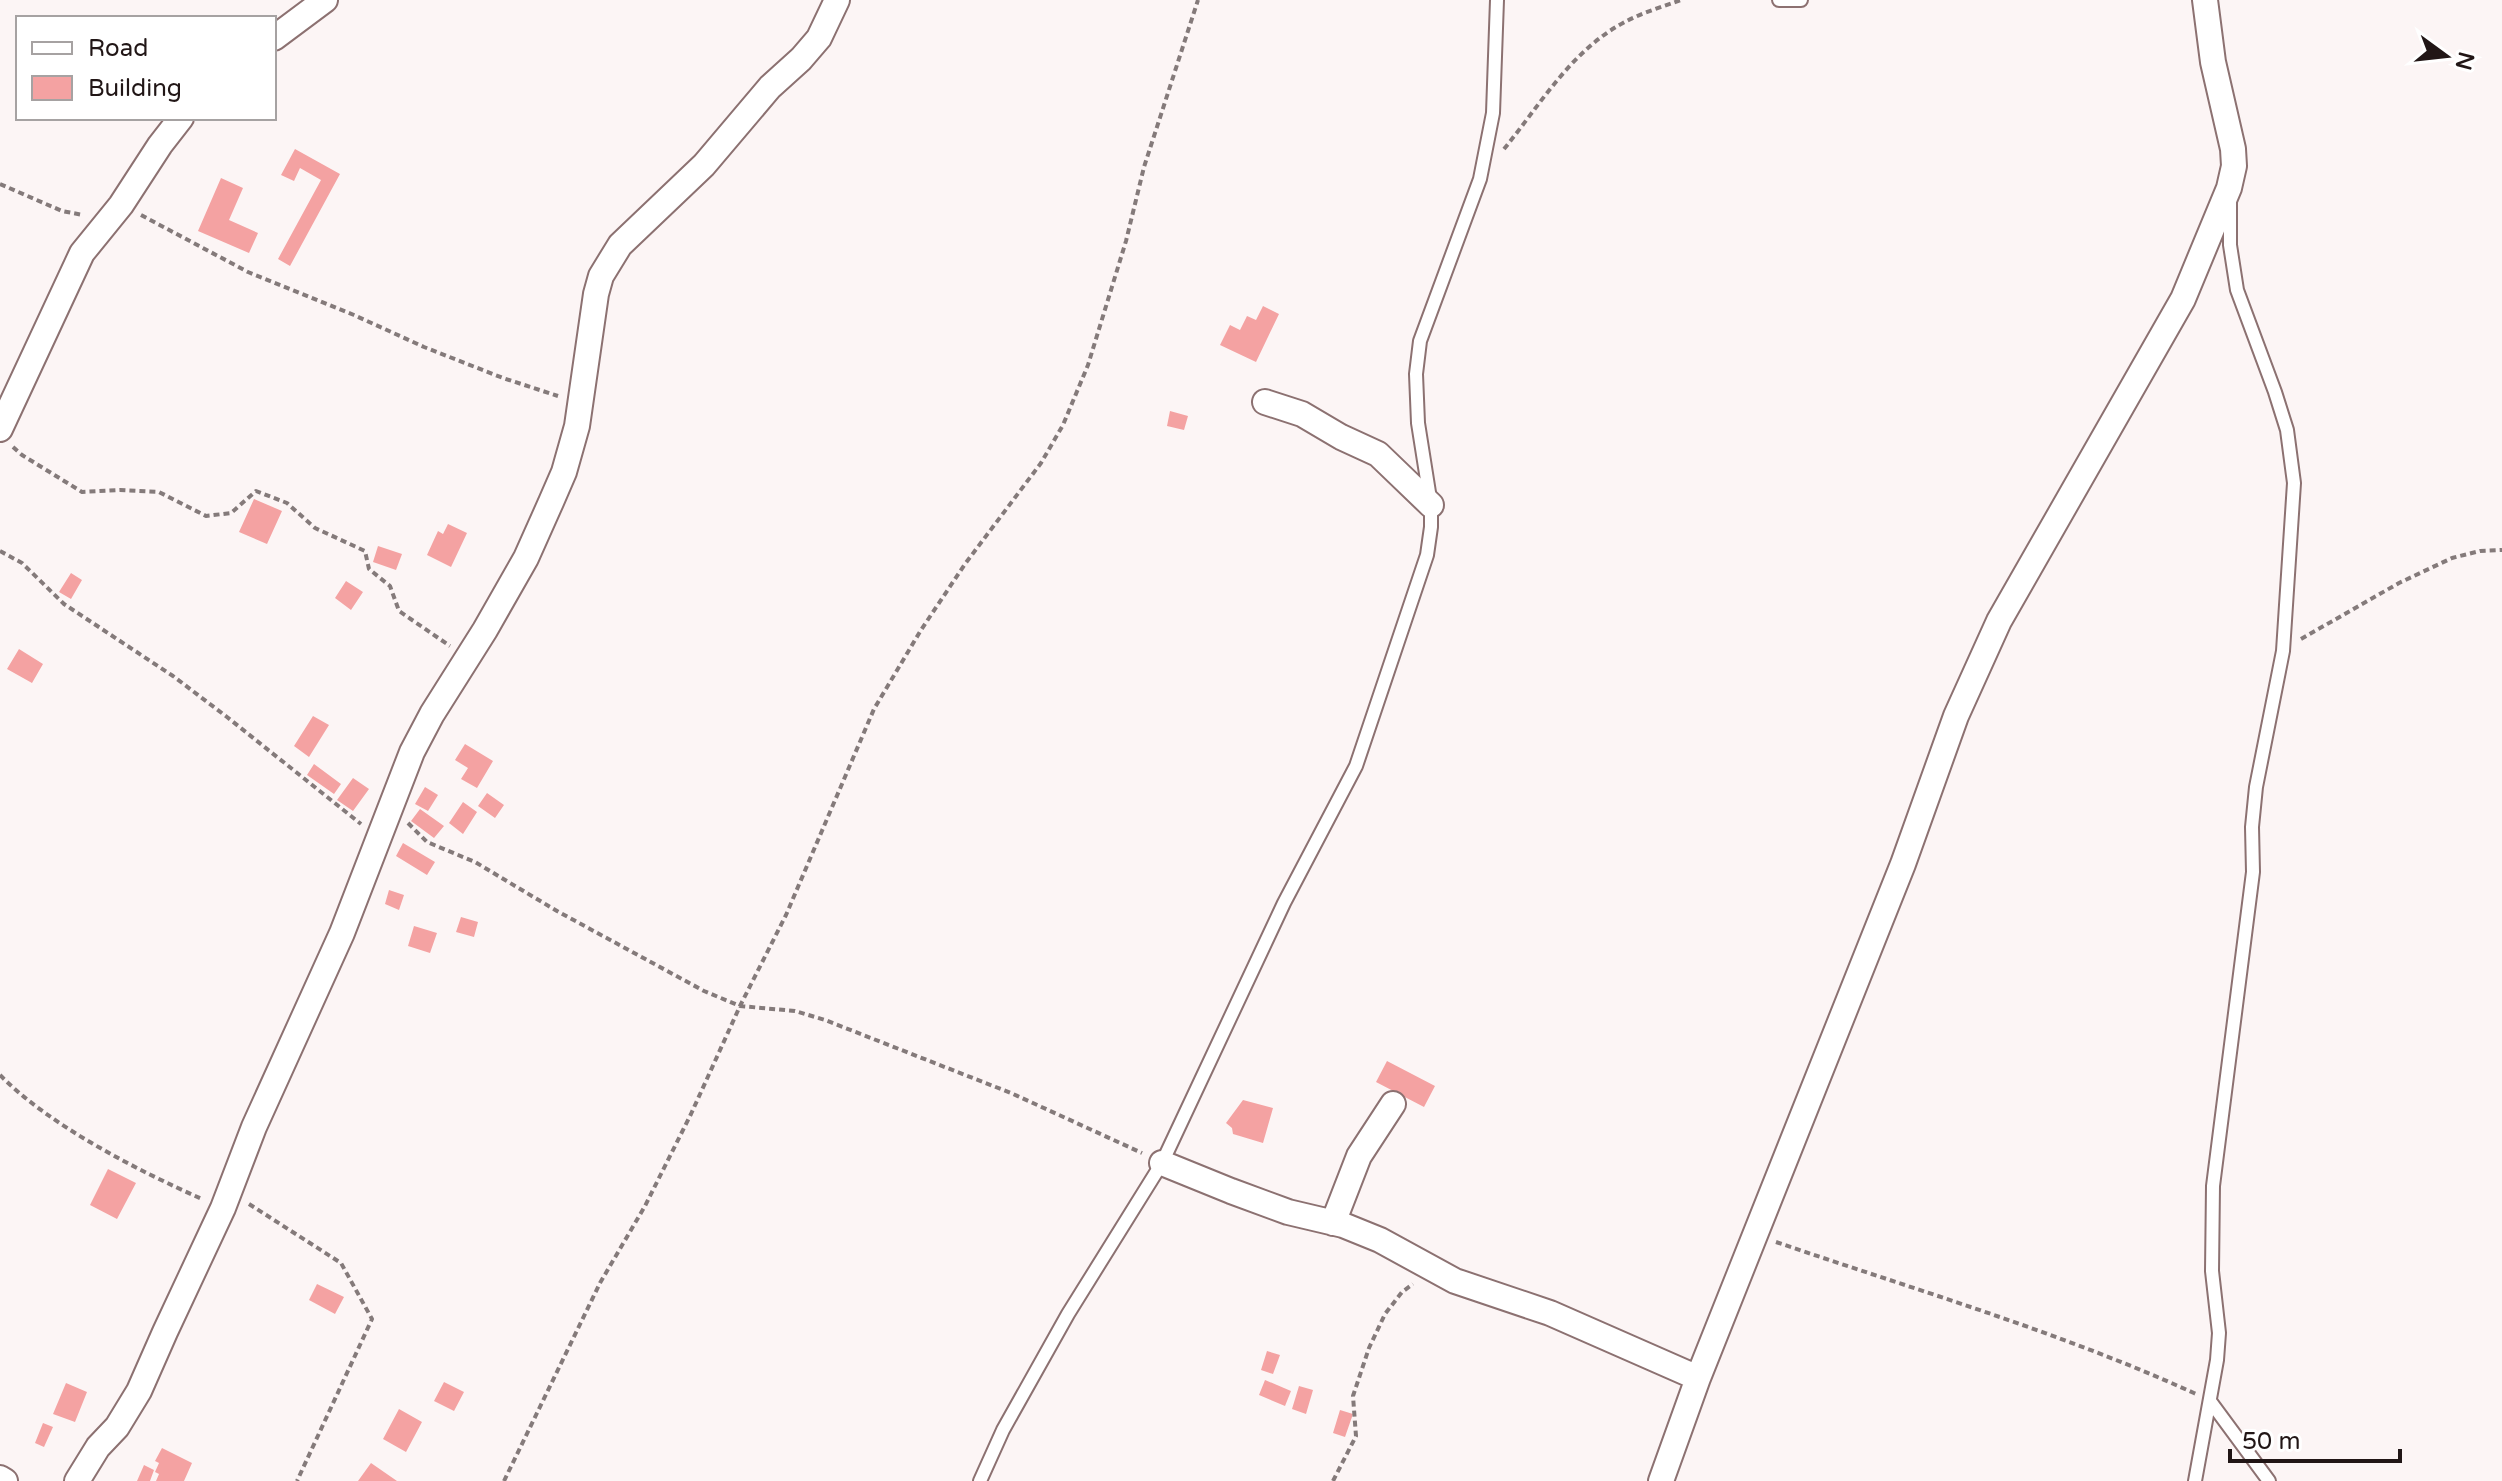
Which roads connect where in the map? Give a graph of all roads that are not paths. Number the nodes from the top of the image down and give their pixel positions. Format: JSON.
{"nodes":[{"id":1,"x":325,"y":0,"type":"edge"},
{"id":2,"x":837,"y":0,"type":"edge"},
{"id":3,"x":1497,"y":0,"type":"edge"},
{"id":4,"x":1779,"y":0,"type":"edge"},
{"id":5,"x":1801,"y":0,"type":"edge"},
{"id":6,"x":2205,"y":0,"type":"edge"},
{"id":7,"x":276,"y":37,"type":"edge"},
{"id":8,"x":179,"y":120,"type":"edge"},
{"id":9,"x":2229,"y":188,"type":"junction"},
{"id":10,"x":1265,"y":402,"type":"dead end"},
{"id":11,"x":5,"y":437,"type":"edge"},
{"id":12,"x":1431,"y":505,"type":"junction"},
{"id":13,"x":1393,"y":1104,"type":"dead end"},
{"id":14,"x":1162,"y":1163,"type":"junction"},
{"id":15,"x":1333,"y":1223,"type":"junction"},
{"id":16,"x":1698,"y":1378,"type":"junction"},
{"id":17,"x":2210,"y":1401,"type":"junction"},
{"id":18,"x":77,"y":1481,"type":"edge"},
{"id":19,"x":980,"y":1481,"type":"edge"},
{"id":20,"x":1661,"y":1481,"type":"edge"},
{"id":21,"x":2195,"y":1481,"type":"edge"},
{"id":22,"x":2269,"y":1481,"type":"edge"}],
"edges":[{"from":1,"to":7,"type":"street"},
{"from":2,"to":18,"type":"street"},
{"from":3,"to":12,"type":"lane"},
{"from":4,"to":5,"type":"lane"},
{"from":6,"to":9,"type":"street"},
{"from":8,"to":11,"type":"street"},
{"from":9,"to":16,"type":"street"},
{"from":9,"to":17,"type":"lane"},
{"from":10,"to":12,"type":"street"},
{"from":12,"to":14,"type":"lane"},
{"from":13,"to":15,"type":"street"},
{"from":14,"to":15,"type":"street"},
{"from":14,"to":19,"type":"lane"},
{"from":15,"to":16,"type":"street"},
{"from":16,"to":20,"type":"street"},
{"from":17,"to":21,"type":"lane"},
{"from":17,"to":22,"type":"lane"}]}
